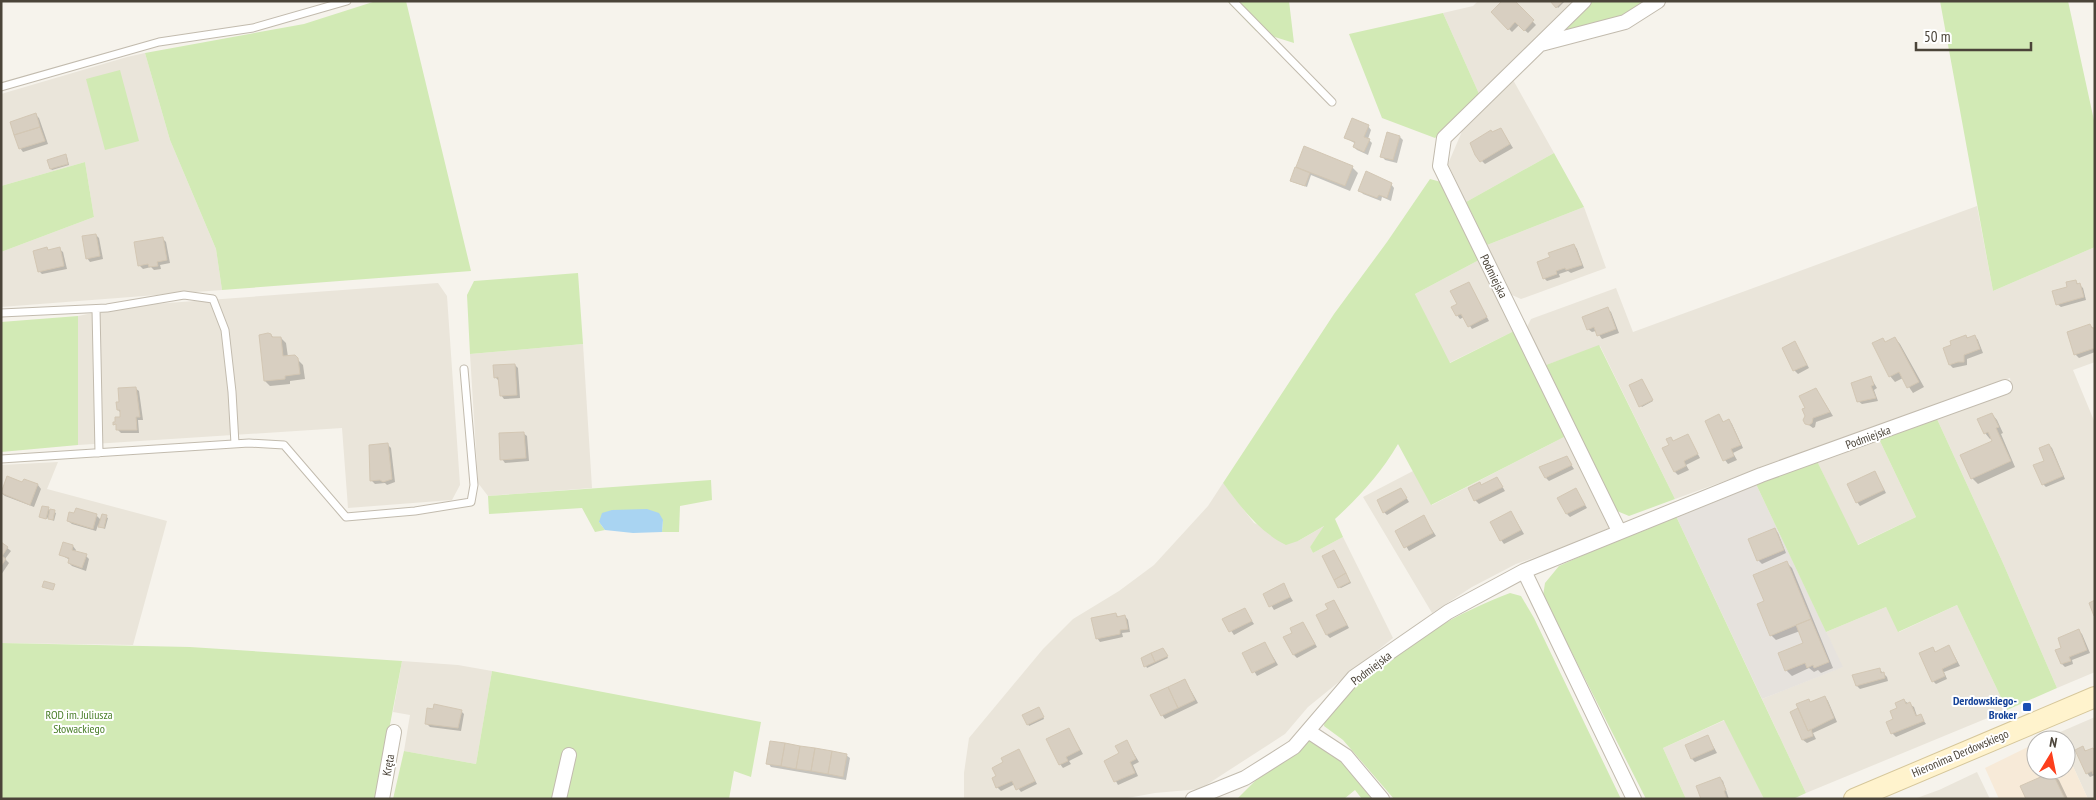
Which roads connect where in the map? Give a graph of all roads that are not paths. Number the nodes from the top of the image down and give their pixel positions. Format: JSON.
{"nodes":[{"id":1,"x":347,"y":1,"type":"edge"},
{"id":2,"x":1233,"y":1,"type":"edge"},
{"id":3,"x":1584,"y":1,"type":"edge"},
{"id":4,"x":1658,"y":1,"type":"edge"},
{"id":5,"x":1540,"y":44,"type":"junction"},
{"id":6,"x":1,"y":87,"type":"edge"},
{"id":7,"x":1332,"y":102,"type":"dead end"},
{"id":8,"x":96,"y":309,"type":"junction"},
{"id":9,"x":1,"y":313,"type":"edge"},
{"id":10,"x":464,"y":369,"type":"dead end"},
{"id":11,"x":2005,"y":387,"type":"dead end"},
{"id":12,"x":235,"y":444,"type":"junction"},
{"id":13,"x":100,"y":453,"type":"junction"},
{"id":14,"x":1,"y":459,"type":"edge"},
{"id":15,"x":1619,"y":531,"type":"junction"},
{"id":16,"x":1524,"y":571,"type":"junction"},
{"id":17,"x":2095,"y":697,"type":"edge"},
{"id":18,"x":1308,"y":730,"type":"junction"},
{"id":19,"x":394,"y":732,"type":"dead end"},
{"id":20,"x":569,"y":755,"type":"dead end"},
{"id":21,"x":382,"y":799,"type":"edge"},
{"id":22,"x":559,"y":799,"type":"edge"},
{"id":23,"x":1193,"y":799,"type":"edge"},
{"id":24,"x":1382,"y":799,"type":"edge"},
{"id":25,"x":1634,"y":799,"type":"edge"},
{"id":26,"x":1854,"y":799,"type":"edge"}],
"edges":[{"from":1,"to":6,"type":"lane"},
{"from":2,"to":7,"type":"lane"},
{"from":3,"to":5,"type":"street","name":"Podmiejska"},
{"from":4,"to":5,"type":"street","name":"Podmiejska"},
{"from":5,"to":15,"type":"street","name":"Podmiejska"},
{"from":8,"to":9,"type":"lane"},
{"from":8,"to":12,"type":"lane"},
{"from":8,"to":13,"type":"lane"},
{"from":10,"to":12,"type":"lane"},
{"from":11,"to":15,"type":"street","name":"Podmiejska"},
{"from":12,"to":13,"type":"lane"},
{"from":13,"to":14,"type":"lane"},
{"from":15,"to":16,"type":"street","name":"Podmiejska"},
{"from":16,"to":18,"type":"street","name":"Podmiejska"},
{"from":16,"to":25,"type":"street"},
{"from":17,"to":26,"type":"street","name":"Hieronima Derdowskiego"},
{"from":18,"to":23,"type":"street","name":"Podmiejska"},
{"from":18,"to":24,"type":"street"},
{"from":19,"to":21,"type":"street","name":"Kręta"},
{"from":20,"to":22,"type":"street"}]}
